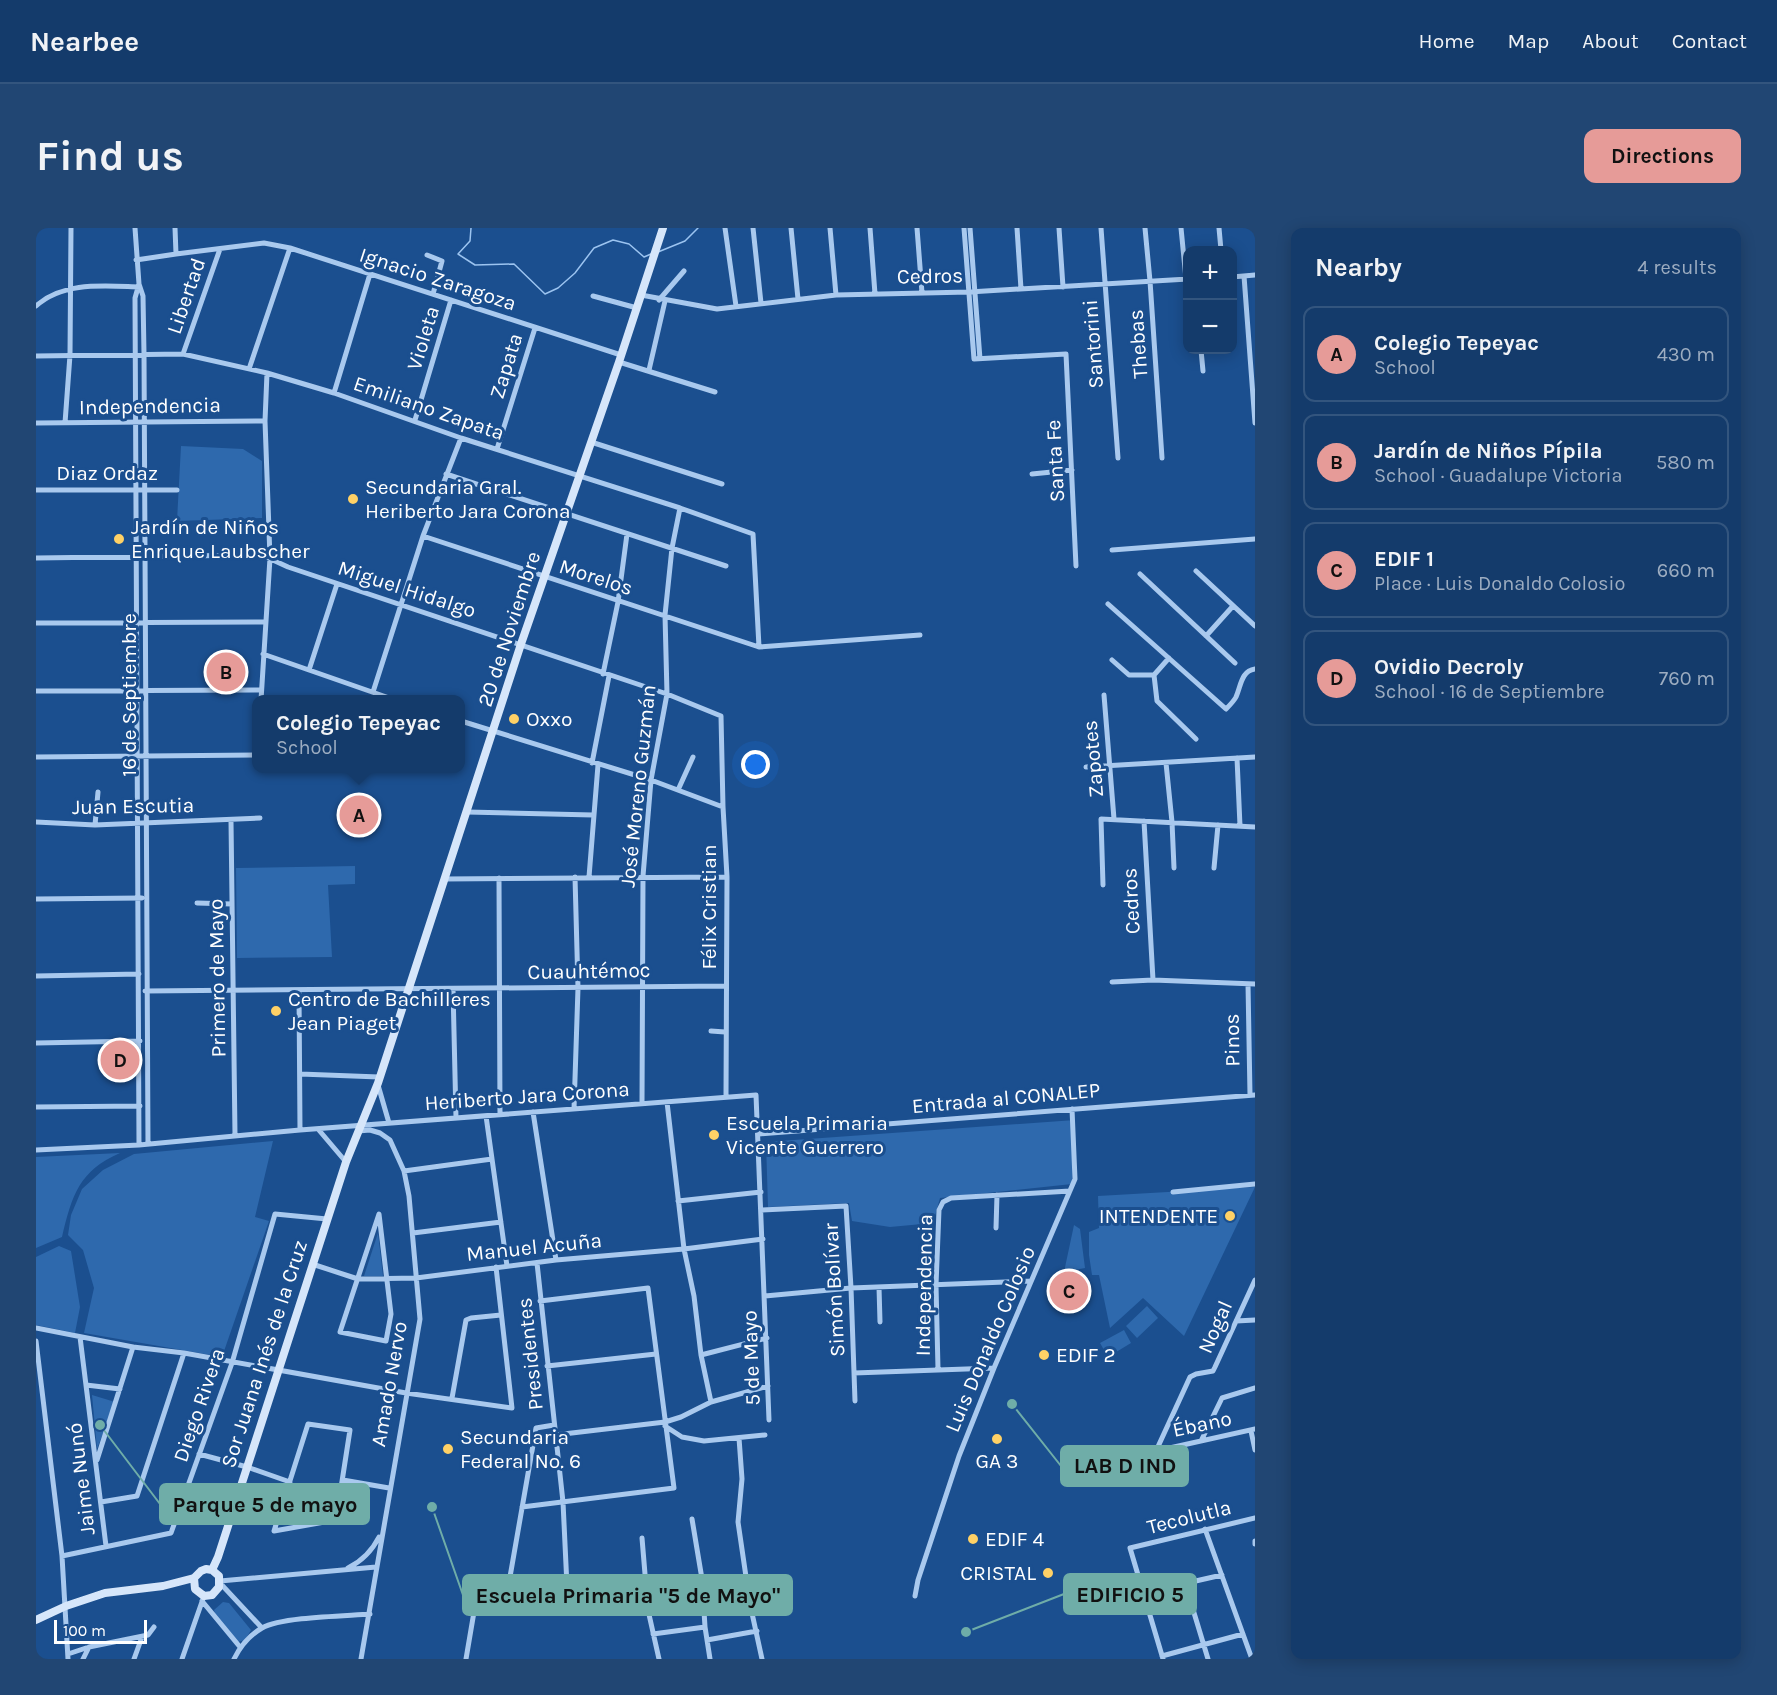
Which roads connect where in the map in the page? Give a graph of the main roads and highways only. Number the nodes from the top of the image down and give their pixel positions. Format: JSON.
{"nodes":[{"id":1,"x":663,"y":228,"type":"edge"},
{"id":2,"x":360,"y":1128,"type":"joint"},
{"id":3,"x":212,"y":1570,"type":"junction"},
{"id":4,"x":194,"y":1578,"type":"junction"},
{"id":5,"x":36,"y":1620,"type":"edge"}],
"edges":[{"from":1,"to":2,"type":"main road","name":"20 de Noviembre"},
{"from":2,"to":3,"type":"main road","name":"Sor Juana Inés de la Cruz"},
{"from":3,"to":4,"type":"main road"},
{"from":3,"to":4,"type":"main road"},
{"from":4,"to":5,"type":"main road"}]}
